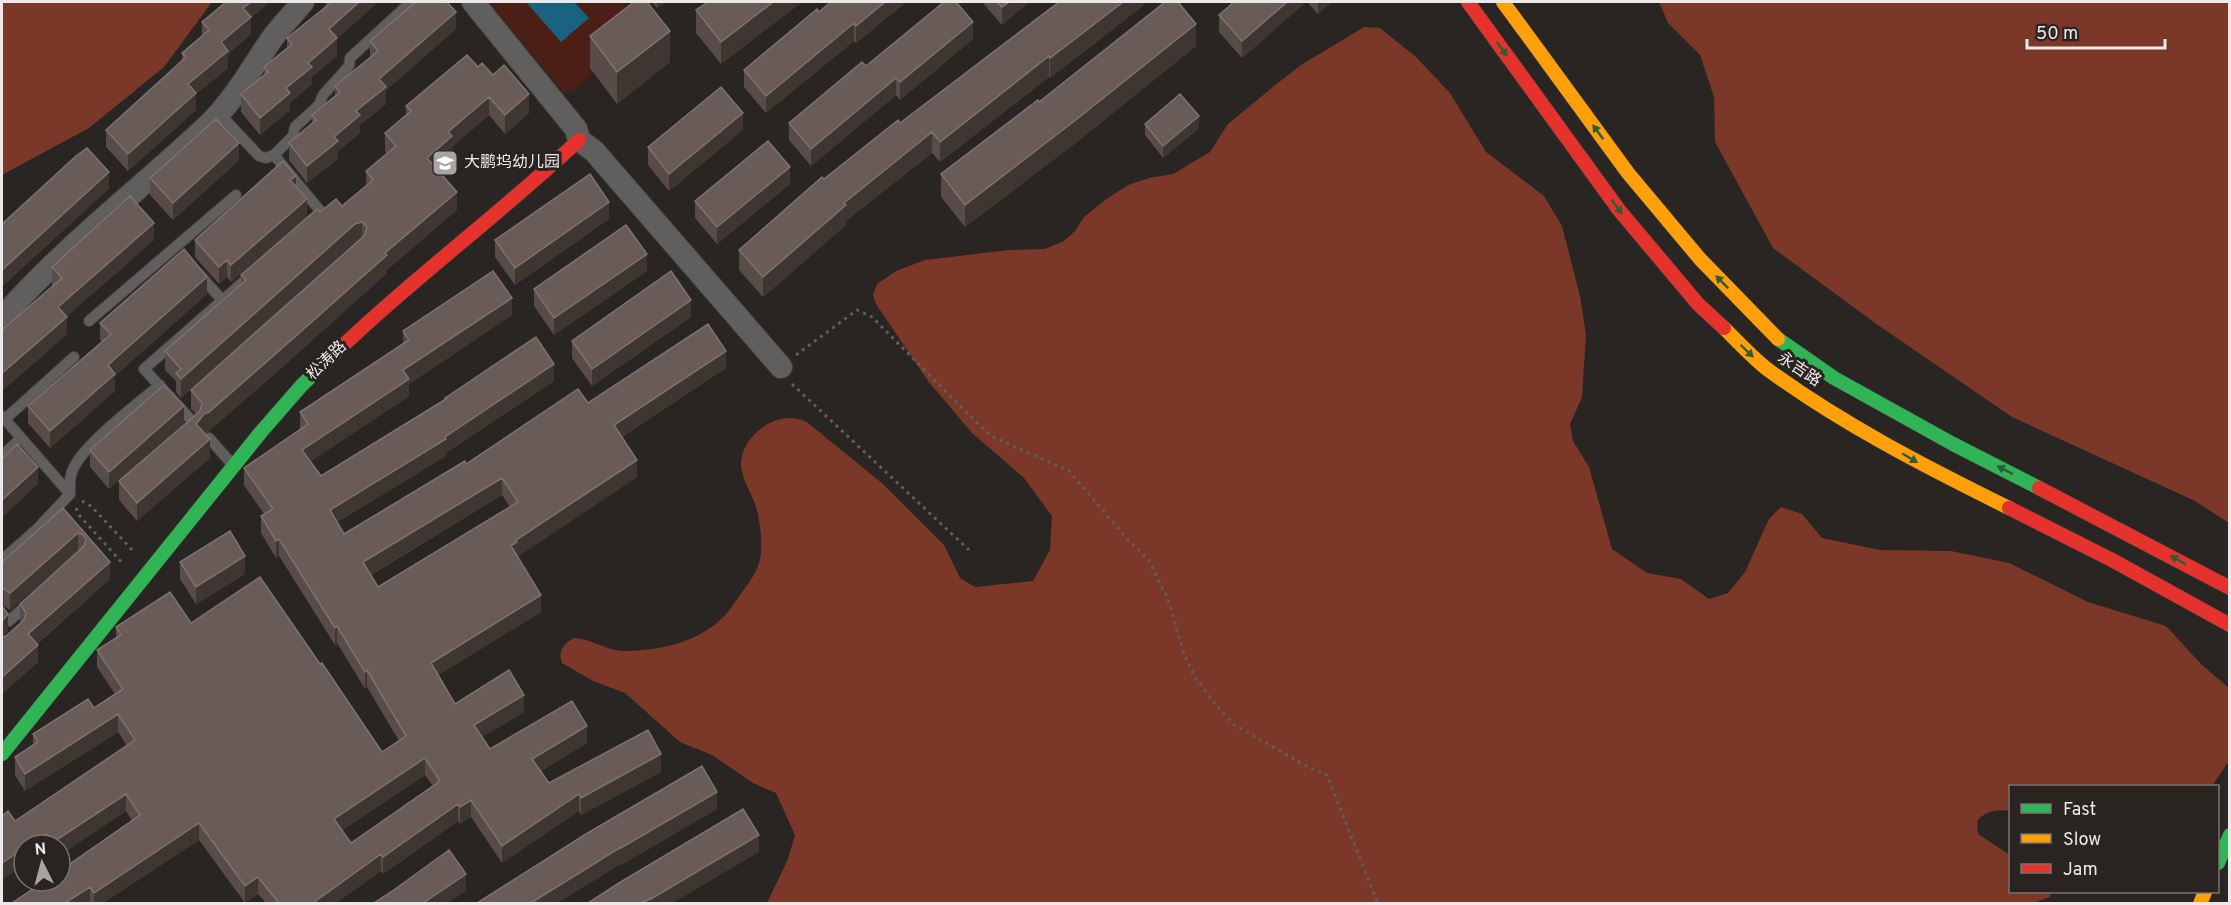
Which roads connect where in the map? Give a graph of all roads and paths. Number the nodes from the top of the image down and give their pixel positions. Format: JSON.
{"nodes":[{"id":1,"x":303,"y":2,"type":"edge"},
{"id":2,"x":411,"y":2,"type":"edge"},
{"id":3,"x":473,"y":2,"type":"edge"},
{"id":4,"x":1468,"y":2,"type":"edge"},
{"id":5,"x":1503,"y":2,"type":"edge"},
{"id":6,"x":219,"y":113,"type":"junction"},
{"id":7,"x":579,"y":140,"type":"junction"},
{"id":8,"x":274,"y":155,"type":"junction"},
{"id":9,"x":236,"y":195,"type":"dead end"},
{"id":10,"x":305,"y":228,"type":"edge"},
{"id":11,"x":176,"y":246,"type":"junction"},
{"id":12,"x":184,"y":255,"type":"edge"},
{"id":13,"x":191,"y":264,"type":"edge"},
{"id":14,"x":255,"y":271,"type":"edge"},
{"id":15,"x":222,"y":300,"type":"junction"},
{"id":16,"x":2,"y":318,"type":"edge"},
{"id":17,"x":89,"y":321,"type":"dead end"},
{"id":18,"x":74,"y":357,"type":"dead end"},
{"id":19,"x":781,"y":367,"type":"junction"},
{"id":20,"x":160,"y":385,"type":"junction"},
{"id":21,"x":3,"y":417,"type":"edge"},
{"id":22,"x":186,"y":432,"type":"edge"},
{"id":23,"x":21,"y":438,"type":"junction"},
{"id":24,"x":209,"y":438,"type":"edge"},
{"id":25,"x":2,"y":456,"type":"edge"},
{"id":26,"x":234,"y":466,"type":"junction"},
{"id":27,"x":70,"y":494,"type":"junction"},
{"id":28,"x":969,"y":550,"type":"dead end"},
{"id":29,"x":2,"y":560,"type":"edge"},
{"id":30,"x":151,"y":571,"type":"junction"},
{"id":31,"x":141,"y":584,"type":"junction"},
{"id":32,"x":2229,"y":588,"type":"edge"},
{"id":33,"x":35,"y":598,"type":"edge"},
{"id":34,"x":5,"y":617,"type":"edge"},
{"id":35,"x":2229,"y":625,"type":"edge"},
{"id":36,"x":19,"y":632,"type":"edge"},
{"id":37,"x":2,"y":754,"type":"edge"},
{"id":38,"x":2229,"y":835,"type":"edge"},
{"id":39,"x":2219,"y":858,"type":"edge"},
{"id":40,"x":1378,"y":903,"type":"edge"}],
"edges":[{"from":1,"to":6,"type":"street"},
{"from":2,"to":8,"type":"lane"},
{"from":3,"to":7,"type":"street"},
{"from":4,"to":35,"type":"main road","name":"永吉路","one_way":true},
{"from":32,"to":5,"type":"main road","name":"永吉路","one_way":true},
{"from":6,"to":8,"type":"lane"},
{"from":6,"to":16,"type":"street"},
{"from":7,"to":19,"type":"street"},
{"from":7,"to":26,"type":"main road","name":"松涛路"},
{"from":8,"to":10,"type":"lane"},
{"from":9,"to":11,"type":"lane"},
{"from":11,"to":12,"type":"lane"},
{"from":11,"to":17,"type":"lane"},
{"from":13,"to":15,"type":"lane"},
{"from":14,"to":15,"type":"lane"},
{"from":15,"to":20,"type":"lane"},
{"from":18,"to":21,"type":"lane"},
{"from":19,"to":28,"type":"path"},
{"from":19,"to":40,"type":"path"},
{"from":20,"to":22,"type":"lane"},
{"from":20,"to":27,"type":"lane"},
{"from":21,"to":23,"type":"lane"},
{"from":23,"to":25,"type":"lane"},
{"from":23,"to":27,"type":"lane"},
{"from":24,"to":26,"type":"lane"},
{"from":26,"to":30,"type":"main road","name":"松涛路"},
{"from":27,"to":29,"type":"lane"},
{"from":27,"to":30,"type":"path"},
{"from":27,"to":31,"type":"path"},
{"from":30,"to":31,"type":"main road","name":"松涛路"},
{"from":31,"to":37,"type":"main road","name":"松涛路"},
{"from":33,"to":34,"type":"lane"},
{"from":34,"to":36,"type":"lane"},
{"from":38,"to":39,"type":"main road"}]}
